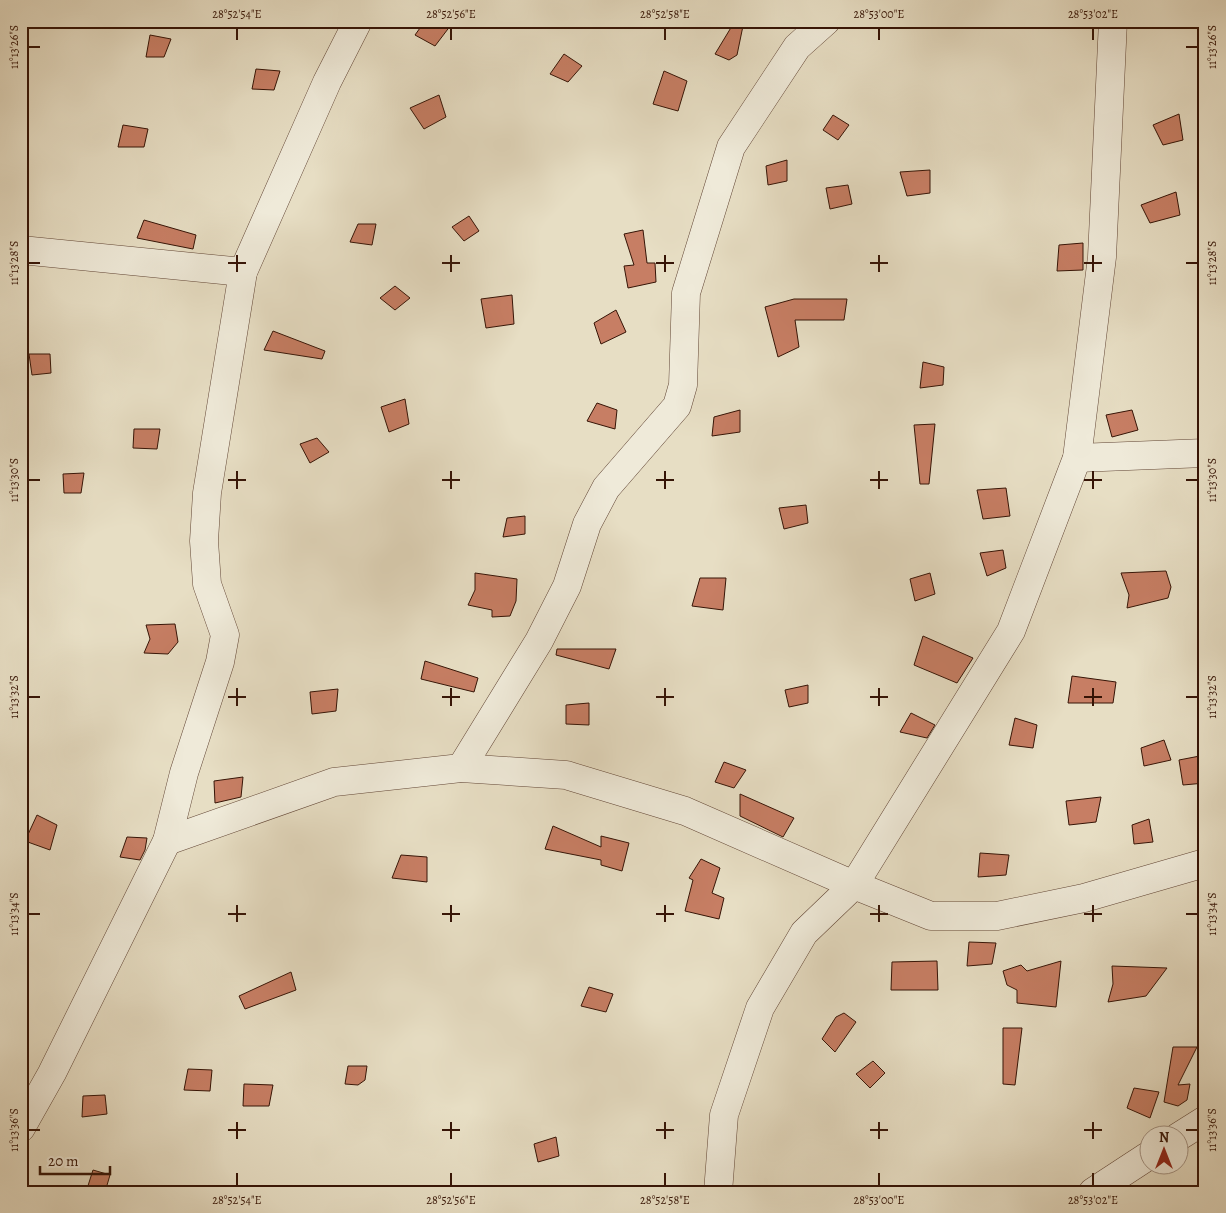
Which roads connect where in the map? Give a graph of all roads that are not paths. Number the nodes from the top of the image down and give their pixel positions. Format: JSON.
{"nodes":[{"id":1,"x":358,"y":21,"type":"edge"},
{"id":2,"x":826,"y":21,"type":"edge"},
{"id":3,"x":1113,"y":21,"type":"edge"},
{"id":4,"x":21,"y":250,"type":"edge"},
{"id":5,"x":243,"y":272,"type":"junction"},
{"id":6,"x":1205,"y":453,"type":"edge"},
{"id":7,"x":1077,"y":458,"type":"junction"},
{"id":8,"x":461,"y":768,"type":"junction"},
{"id":9,"x":167,"y":841,"type":"junction"},
{"id":10,"x":1205,"y":863,"type":"edge"},
{"id":11,"x":854,"y":885,"type":"junction"},
{"id":12,"x":1205,"y":1120,"type":"edge"},
{"id":13,"x":22,"y":1126,"type":"edge"},
{"id":14,"x":1188,"y":1131,"type":"edge"},
{"id":15,"x":1138,"y":1163,"type":"edge"},
{"id":16,"x":718,"y":1192,"type":"edge"},
{"id":17,"x":1093,"y":1192,"type":"edge"}],
"edges":[{"from":1,"to":5,"type":"street"},
{"from":2,"to":8,"type":"street"},
{"from":3,"to":7,"type":"street"},
{"from":4,"to":5,"type":"street"},
{"from":5,"to":9,"type":"street"},
{"from":6,"to":7,"type":"street"},
{"from":7,"to":11,"type":"street"},
{"from":8,"to":9,"type":"street"},
{"from":8,"to":11,"type":"street"},
{"from":9,"to":13,"type":"street"},
{"from":10,"to":11,"type":"street"},
{"from":11,"to":16,"type":"street"},
{"from":12,"to":14,"type":"street"},
{"from":15,"to":17,"type":"street"}]}
